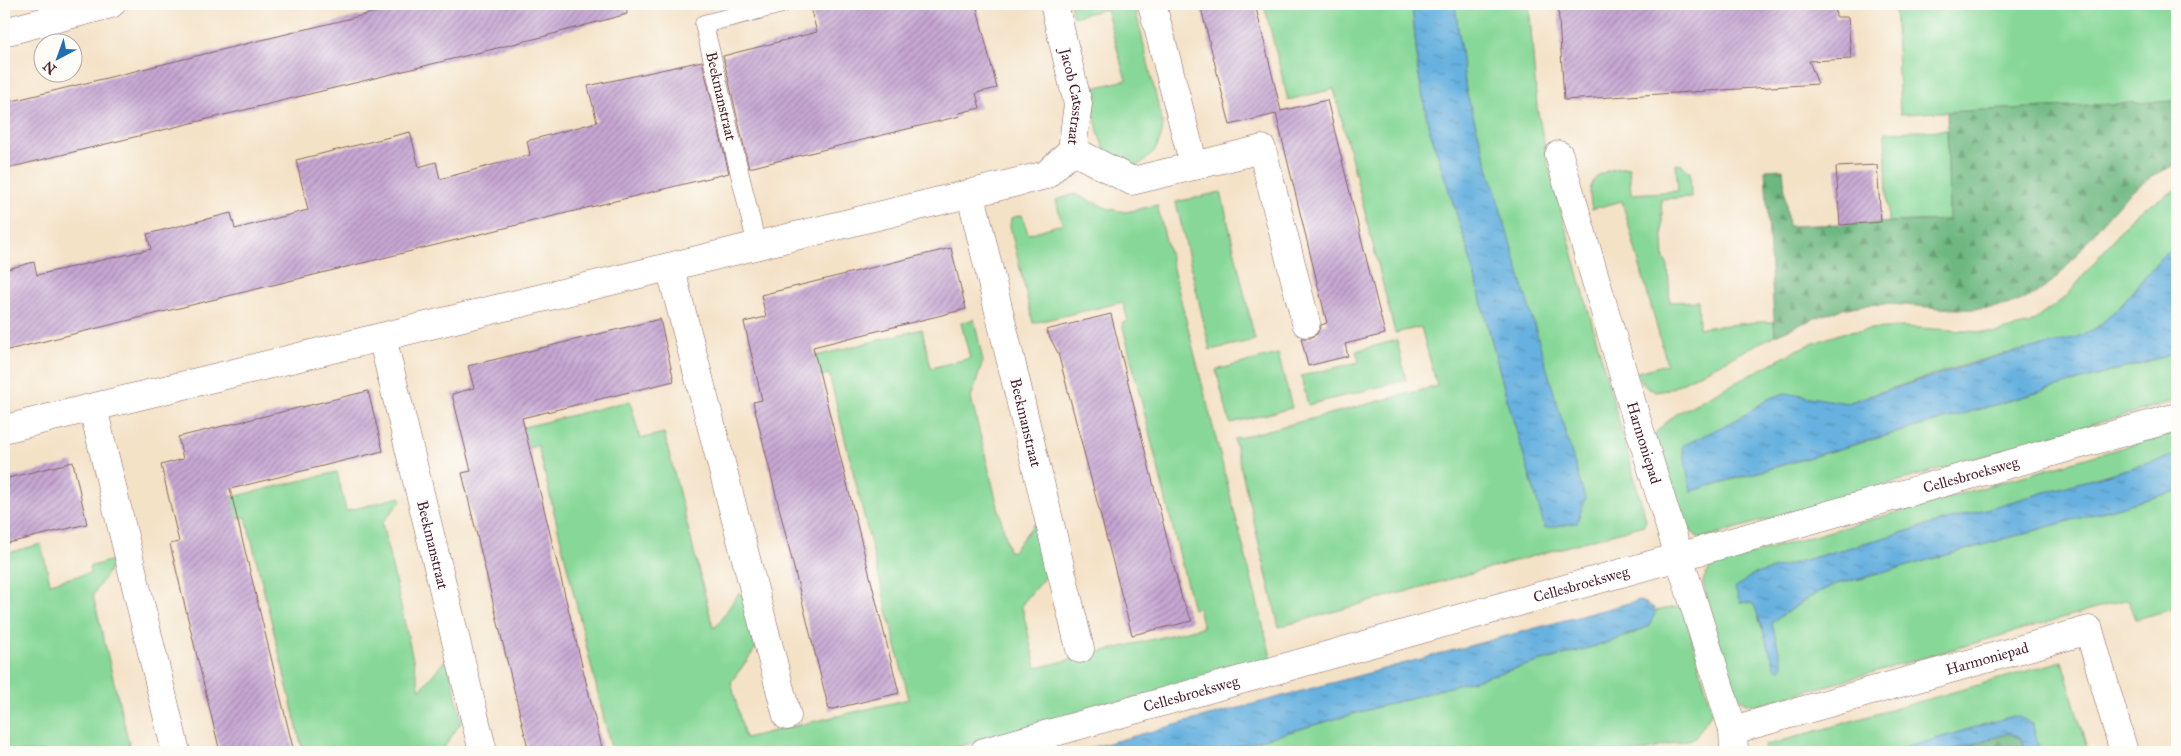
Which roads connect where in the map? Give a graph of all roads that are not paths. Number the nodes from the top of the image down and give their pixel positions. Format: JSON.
{"nodes":[{"id":1,"x":111,"y":4,"type":"edge"},
{"id":2,"x":782,"y":4,"type":"edge"},
{"id":3,"x":1054,"y":4,"type":"edge"},
{"id":4,"x":1152,"y":4,"type":"edge"},
{"id":5,"x":4,"y":32,"type":"edge"},
{"id":6,"x":1072,"y":150,"type":"junction"},
{"id":7,"x":1559,"y":155,"type":"dead end"},
{"id":8,"x":1194,"y":166,"type":"junction"},
{"id":9,"x":971,"y":195,"type":"junction"},
{"id":10,"x":757,"y":246,"type":"junction"},
{"id":11,"x":670,"y":267,"type":"junction"},
{"id":12,"x":1306,"y":323,"type":"dead end"},
{"id":13,"x":382,"y":337,"type":"junction"},
{"id":14,"x":93,"y":408,"type":"junction"},
{"id":15,"x":2177,"y":416,"type":"edge"},
{"id":16,"x":4,"y":428,"type":"edge"},
{"id":17,"x":1680,"y":558,"type":"junction"},
{"id":18,"x":1080,"y":649,"type":"dead end"},
{"id":19,"x":787,"y":716,"type":"dead end"},
{"id":20,"x":1734,"y":741,"type":"edge"},
{"id":21,"x":176,"y":752,"type":"edge"},
{"id":22,"x":484,"y":752,"type":"edge"},
{"id":23,"x":984,"y":752,"type":"edge"},
{"id":24,"x":2124,"y":752,"type":"edge"}],
"edges":[{"from":1,"to":5,"type":"street"},
{"from":2,"to":10,"type":"lane","name":"Beekmanstraat"},
{"from":3,"to":6,"type":"street","name":"Jacob Catsstraat"},
{"from":4,"to":8,"type":"street"},
{"from":6,"to":8,"type":"street","name":"Jacob Catsstraat"},
{"from":6,"to":9,"type":"street"},
{"from":7,"to":17,"type":"street","name":"Harmoniepad"},
{"from":8,"to":12,"type":"street","name":"Jacob Catsstraat"},
{"from":9,"to":10,"type":"street"},
{"from":9,"to":18,"type":"street","name":"Beekmanstraat"},
{"from":10,"to":11,"type":"street"},
{"from":11,"to":13,"type":"street"},
{"from":11,"to":19,"type":"street"},
{"from":13,"to":14,"type":"street"},
{"from":13,"to":22,"type":"street","name":"Beekmanstraat"},
{"from":14,"to":16,"type":"street"},
{"from":14,"to":21,"type":"street"},
{"from":15,"to":17,"type":"street","name":"Cellesbroeksweg"},
{"from":17,"to":20,"type":"street","name":"Harmoniepad"},
{"from":17,"to":23,"type":"street","name":"Cellesbroeksweg"},
{"from":20,"to":24,"type":"street","name":"Harmoniepad"}]}
